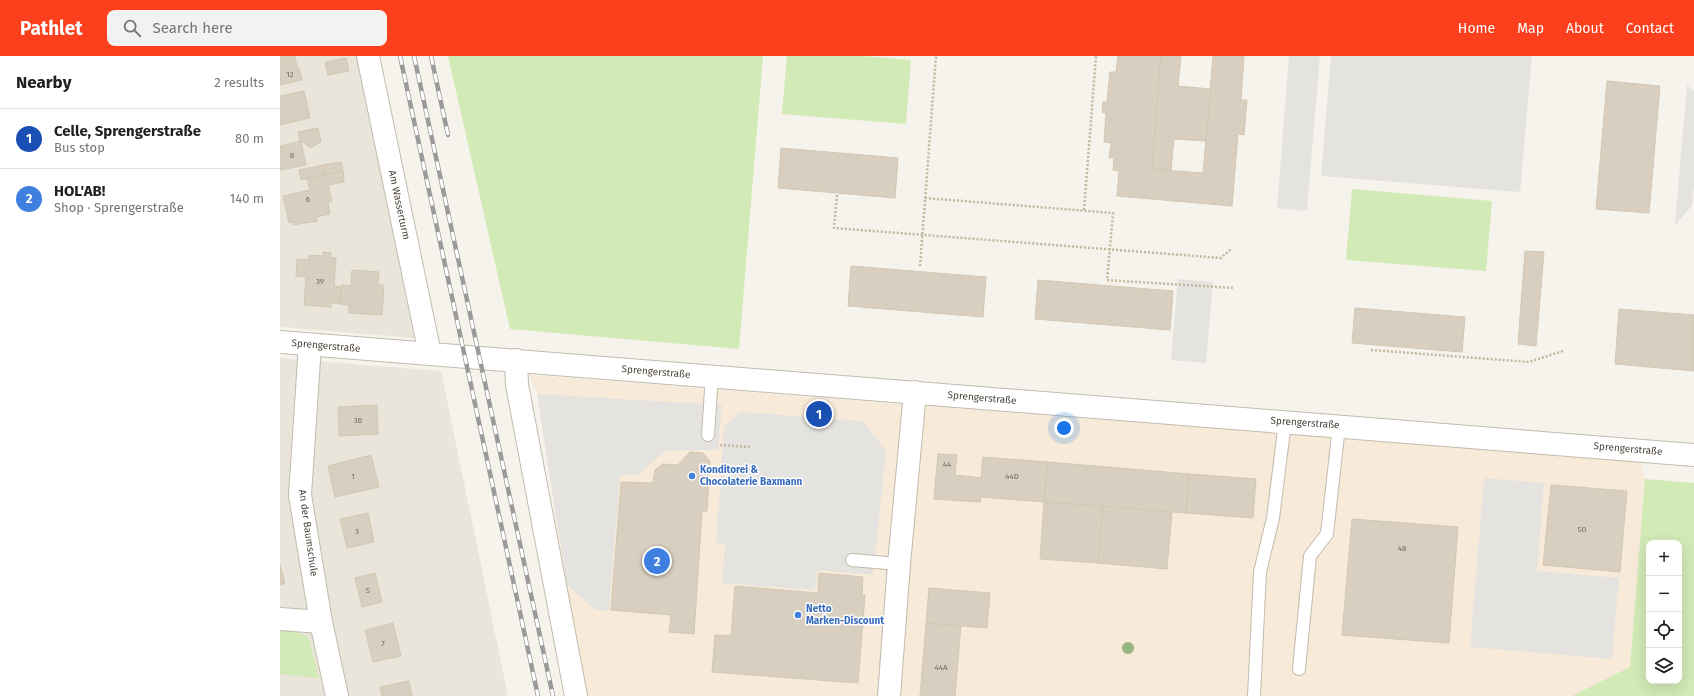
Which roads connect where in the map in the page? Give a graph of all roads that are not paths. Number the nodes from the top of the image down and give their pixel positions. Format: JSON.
{"nodes":[{"id":1,"x":368,"y":56,"type":"edge"},
{"id":2,"x":280,"y":342,"type":"edge"},
{"id":3,"x":310,"y":345,"type":"junction"},
{"id":4,"x":430,"y":354,"type":"junction"},
{"id":5,"x":516,"y":360,"type":"junction"},
{"id":6,"x":712,"y":376,"type":"junction"},
{"id":7,"x":915,"y":392,"type":"junction"},
{"id":8,"x":1285,"y":422,"type":"junction"},
{"id":9,"x":1339,"y":426,"type":"junction"},
{"id":10,"x":708,"y":435,"type":"road end"},
{"id":11,"x":1694,"y":455,"type":"edge"},
{"id":12,"x":852,"y":560,"type":"dead end"},
{"id":13,"x":899,"y":564,"type":"junction"},
{"id":14,"x":280,"y":619,"type":"edge"},
{"id":15,"x":321,"y":622,"type":"junction"},
{"id":16,"x":1299,"y":669,"type":"dead end"},
{"id":17,"x":337,"y":696,"type":"edge"},
{"id":18,"x":576,"y":696,"type":"edge"},
{"id":19,"x":889,"y":696,"type":"edge"},
{"id":20,"x":1254,"y":696,"type":"edge"}],
"edges":[{"from":1,"to":4,"type":"street","name":"Am Wasserturm"},
{"from":2,"to":3,"type":"street","name":"Sprengerstraße"},
{"from":3,"to":4,"type":"street","name":"Sprengerstraße"},
{"from":3,"to":15,"type":"street","name":"An der Baumschule"},
{"from":4,"to":5,"type":"street","name":"Sprengerstraße"},
{"from":5,"to":6,"type":"street","name":"Sprengerstraße"},
{"from":5,"to":18,"type":"street"},
{"from":6,"to":7,"type":"street","name":"Sprengerstraße"},
{"from":6,"to":10,"type":"lane"},
{"from":7,"to":8,"type":"street","name":"Sprengerstraße"},
{"from":7,"to":13,"type":"street"},
{"from":8,"to":9,"type":"street","name":"Sprengerstraße"},
{"from":8,"to":20,"type":"lane"},
{"from":9,"to":11,"type":"street","name":"Sprengerstraße"},
{"from":9,"to":16,"type":"lane"},
{"from":12,"to":13,"type":"lane"},
{"from":13,"to":19,"type":"street"},
{"from":14,"to":15,"type":"street"},
{"from":15,"to":17,"type":"street","name":"An der Baumschule"}]}
